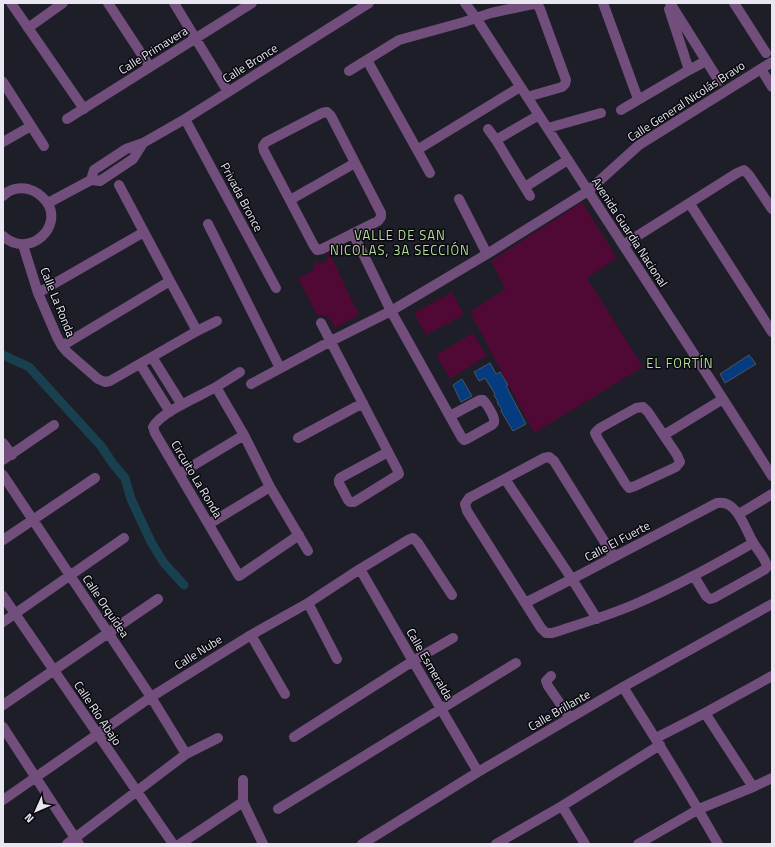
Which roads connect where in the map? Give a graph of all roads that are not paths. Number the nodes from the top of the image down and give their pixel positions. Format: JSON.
{"nodes":[{"id":1,"x":11,"y":3,"type":"edge"},
{"id":2,"x":63,"y":3,"type":"edge"},
{"id":3,"x":108,"y":3,"type":"edge"},
{"id":4,"x":174,"y":3,"type":"edge"},
{"id":5,"x":252,"y":3,"type":"edge"},
{"id":6,"x":369,"y":3,"type":"edge"},
{"id":7,"x":465,"y":3,"type":"edge"},
{"id":8,"x":603,"y":3,"type":"edge"},
{"id":9,"x":668,"y":3,"type":"edge"},
{"id":10,"x":734,"y":3,"type":"edge"},
{"id":11,"x":240,"y":6,"type":"edge"},
{"id":12,"x":476,"y":18,"type":"junction"},
{"id":13,"x":28,"y":28,"type":"junction"},
{"id":14,"x":196,"y":38,"type":"junction"},
{"id":15,"x":766,"y":53,"type":"dead end"},
{"id":16,"x":367,"y":60,"type":"junction"},
{"id":17,"x":706,"y":61,"type":"junction"},
{"id":18,"x":772,"y":62,"type":"edge"},
{"id":19,"x":150,"y":67,"type":"junction"},
{"id":20,"x":761,"y":69,"type":"junction"},
{"id":21,"x":689,"y":70,"type":"junction"},
{"id":22,"x":350,"y":71,"type":"dead end"},
{"id":23,"x":719,"y":81,"type":"dead end"},
{"id":24,"x":3,"y":82,"type":"edge"},
{"id":25,"x":520,"y":87,"type":"junction"},
{"id":26,"x":772,"y":87,"type":"edge"},
{"id":27,"x":228,"y":92,"type":"junction"},
{"id":28,"x":527,"y":97,"type":"junction"},
{"id":29,"x":638,"y":99,"type":"junction"},
{"id":30,"x":84,"y":109,"type":"junction"},
{"id":31,"x":621,"y":110,"type":"dead end"},
{"id":32,"x":601,"y":113,"type":"dead end"},
{"id":33,"x":539,"y":115,"type":"junction"},
{"id":34,"x":67,"y":119,"type":"dead end"},
{"id":35,"x":185,"y":119,"type":"junction"},
{"id":36,"x":31,"y":126,"type":"junction"},
{"id":37,"x":548,"y":128,"type":"junction"},
{"id":38,"x":488,"y":129,"type":"dead end"},
{"id":39,"x":496,"y":140,"type":"junction"},
{"id":40,"x":3,"y":142,"type":"edge"},
{"id":41,"x":143,"y":143,"type":"junction"},
{"id":42,"x":44,"y":146,"type":"dead end"},
{"id":43,"x":417,"y":150,"type":"junction"},
{"id":44,"x":568,"y":160,"type":"junction"},
{"id":45,"x":105,"y":163,"type":"junction"},
{"id":46,"x":355,"y":163,"type":"junction"},
{"id":47,"x":112,"y":173,"type":"junction"},
{"id":48,"x":430,"y":173,"type":"dead end"},
{"id":49,"x":91,"y":180,"type":"junction"},
{"id":50,"x":119,"y":185,"type":"dead end"},
{"id":51,"x":588,"y":191,"type":"junction"},
{"id":52,"x":4,"y":193,"type":"edge"},
{"id":53,"x":459,"y":199,"type":"dead end"},
{"id":54,"x":290,"y":200,"type":"junction"},
{"id":55,"x":48,"y":203,"type":"junction"},
{"id":56,"x":690,"y":204,"type":"junction"},
{"id":57,"x":772,"y":209,"type":"edge"},
{"id":58,"x":208,"y":224,"type":"dead end"},
{"id":59,"x":144,"y":232,"type":"junction"},
{"id":60,"x":353,"y":233,"type":"junction"},
{"id":61,"x":3,"y":236,"type":"edge"},
{"id":62,"x":23,"y":245,"type":"junction"},
{"id":63,"x":623,"y":245,"type":"junction"},
{"id":64,"x":487,"y":254,"type":"junction"},
{"id":65,"x":170,"y":281,"type":"junction"},
{"id":66,"x":276,"y":288,"type":"dead end"},
{"id":67,"x":38,"y":292,"type":"junction"},
{"id":68,"x":391,"y":311,"type":"junction"},
{"id":69,"x":217,"y":321,"type":"dead end"},
{"id":70,"x":321,"y":323,"type":"dead end"},
{"id":71,"x":197,"y":331,"type":"junction"},
{"id":72,"x":772,"y":332,"type":"edge"},
{"id":73,"x":331,"y":341,"type":"junction"},
{"id":74,"x":62,"y":346,"type":"junction"},
{"id":75,"x":152,"y":357,"type":"junction"},
{"id":76,"x":140,"y":364,"type":"junction"},
{"id":77,"x":280,"y":368,"type":"junction"},
{"id":78,"x":240,"y":372,"type":"dead end"},
{"id":79,"x":251,"y":384,"type":"dead end"},
{"id":80,"x":216,"y":387,"type":"junction"},
{"id":81,"x":723,"y":399,"type":"junction"},
{"id":82,"x":363,"y":403,"type":"junction"},
{"id":83,"x":182,"y":406,"type":"junction"},
{"id":84,"x":170,"y":412,"type":"junction"},
{"id":85,"x":450,"y":416,"type":"junction"},
{"id":86,"x":54,"y":425,"type":"dead end"},
{"id":87,"x":244,"y":435,"type":"junction"},
{"id":88,"x":664,"y":436,"type":"junction"},
{"id":89,"x":298,"y":438,"type":"dead end"},
{"id":90,"x":3,"y":443,"type":"edge"},
{"id":91,"x":388,"y":452,"type":"junction"},
{"id":92,"x":12,"y":455,"type":"junction"},
{"id":93,"x":3,"y":460,"type":"edge"},
{"id":94,"x":179,"y":474,"type":"junction"},
{"id":95,"x":3,"y":475,"type":"edge"},
{"id":96,"x":772,"y":476,"type":"edge"},
{"id":97,"x":95,"y":478,"type":"dead end"},
{"id":98,"x":505,"y":479,"type":"junction"},
{"id":99,"x":270,"y":487,"type":"junction"},
{"id":100,"x":772,"y":494,"type":"edge"},
{"id":101,"x":739,"y":514,"type":"junction"},
{"id":102,"x":33,"y":520,"type":"junction"},
{"id":103,"x":209,"y":524,"type":"junction"},
{"id":104,"x":299,"y":535,"type":"junction"},
{"id":105,"x":124,"y":538,"type":"dead end"},
{"id":106,"x":3,"y":540,"type":"edge"},
{"id":107,"x":753,"y":543,"type":"junction"},
{"id":108,"x":308,"y":551,"type":"dead end"},
{"id":109,"x":614,"y":557,"type":"junction"},
{"id":110,"x":360,"y":569,"type":"junction"},
{"id":111,"x":70,"y":576,"type":"junction"},
{"id":112,"x":694,"y":576,"type":"junction"},
{"id":113,"x":572,"y":579,"type":"junction"},
{"id":114,"x":452,"y":595,"type":"dead end"},
{"id":115,"x":3,"y":596,"type":"edge"},
{"id":116,"x":158,"y":599,"type":"dead end"},
{"id":117,"x":308,"y":603,"type":"junction"},
{"id":118,"x":525,"y":603,"type":"junction"},
{"id":119,"x":772,"y":604,"type":"edge"},
{"id":120,"x":15,"y":614,"type":"junction"},
{"id":121,"x":597,"y":619,"type":"junction"},
{"id":122,"x":3,"y":622,"type":"edge"},
{"id":123,"x":108,"y":633,"type":"junction"},
{"id":124,"x":251,"y":635,"type":"junction"},
{"id":125,"x":453,"y":638,"type":"dead end"},
{"id":126,"x":338,"y":659,"type":"dead end"},
{"id":127,"x":413,"y":662,"type":"junction"},
{"id":128,"x":516,"y":663,"type":"dead end"},
{"id":129,"x":53,"y":670,"type":"junction"},
{"id":130,"x":551,"y":676,"type":"dead end"},
{"id":131,"x":772,"y":676,"type":"edge"},
{"id":132,"x":623,"y":687,"type":"junction"},
{"id":133,"x":285,"y":694,"type":"dead end"},
{"id":134,"x":151,"y":697,"type":"junction"},
{"id":135,"x":3,"y":704,"type":"edge"},
{"id":136,"x":441,"y":709,"type":"junction"},
{"id":137,"x":705,"y":713,"type":"junction"},
{"id":138,"x":570,"y":718,"type":"junction"},
{"id":139,"x":3,"y":727,"type":"edge"},
{"id":140,"x":97,"y":734,"type":"junction"},
{"id":141,"x":294,"y":737,"type":"dead end"},
{"id":142,"x":218,"y":738,"type":"dead end"},
{"id":143,"x":658,"y":742,"type":"junction"},
{"id":144,"x":186,"y":754,"type":"junction"},
{"id":145,"x":478,"y":772,"type":"junction"},
{"id":146,"x":36,"y":777,"type":"junction"},
{"id":147,"x":772,"y":778,"type":"edge"},
{"id":148,"x":243,"y":780,"type":"dead end"},
{"id":149,"x":753,"y":787,"type":"junction"},
{"id":150,"x":136,"y":791,"type":"junction"},
{"id":151,"x":3,"y":800,"type":"edge"},
{"id":152,"x":243,"y":802,"type":"junction"},
{"id":153,"x":562,"y":806,"type":"junction"},
{"id":154,"x":278,"y":809,"type":"dead end"},
{"id":155,"x":699,"y":809,"type":"junction"},
{"id":156,"x":74,"y":842,"type":"edge"},
{"id":157,"x":173,"y":844,"type":"edge"},
{"id":158,"x":180,"y":844,"type":"edge"},
{"id":159,"x":263,"y":844,"type":"edge"},
{"id":160,"x":362,"y":844,"type":"edge"},
{"id":161,"x":496,"y":844,"type":"edge"},
{"id":162,"x":585,"y":844,"type":"edge"},
{"id":163,"x":638,"y":844,"type":"edge"},
{"id":164,"x":718,"y":844,"type":"edge"}],
"edges":[{"from":1,"to":13,"type":"street"},
{"from":2,"to":13,"type":"street"},
{"from":3,"to":19,"type":"street"},
{"from":4,"to":14,"type":"street"},
{"from":5,"to":11,"type":"street","name":"Calle Primavera"},
{"from":6,"to":27,"type":"street","name":"Calle Bronce"},
{"from":7,"to":12,"type":"street","name":"Avenida Guardia Nacional"},
{"from":8,"to":29,"type":"street"},
{"from":9,"to":17,"type":"street"},
{"from":9,"to":21,"type":"street"},
{"from":10,"to":15,"type":"street"},
{"from":11,"to":14,"type":"street","name":"Calle Primavera"},
{"from":12,"to":16,"type":"street"},
{"from":12,"to":25,"type":"street","name":"Avenida Guardia Nacional"},
{"from":12,"to":28,"type":"street"},
{"from":13,"to":30,"type":"street"},
{"from":14,"to":19,"type":"street","name":"Calle Primavera"},
{"from":14,"to":27,"type":"street"},
{"from":16,"to":22,"type":"street"},
{"from":16,"to":43,"type":"street"},
{"from":17,"to":21,"type":"street"},
{"from":17,"to":23,"type":"street"},
{"from":18,"to":20,"type":"street","name":"Calle General Nicolás Bravo"},
{"from":19,"to":30,"type":"street","name":"Calle Primavera"},
{"from":20,"to":26,"type":"street"},
{"from":20,"to":51,"type":"street","name":"Calle General Nicolás Bravo"},
{"from":21,"to":29,"type":"street"},
{"from":24,"to":36,"type":"street"},
{"from":25,"to":28,"type":"street","name":"Avenida Guardia Nacional"},
{"from":25,"to":43,"type":"street"},
{"from":27,"to":35,"type":"street","name":"Calle Bronce"},
{"from":28,"to":33,"type":"street","name":"Avenida Guardia Nacional"},
{"from":29,"to":31,"type":"street"},
{"from":30,"to":34,"type":"street","name":"Calle Primavera"},
{"from":32,"to":37,"type":"street"},
{"from":33,"to":37,"type":"street","name":"Avenida Guardia Nacional"},
{"from":33,"to":39,"type":"street"},
{"from":35,"to":41,"type":"street","name":"Calle Bronce"},
{"from":35,"to":66,"type":"street","name":"Privada Bronce"},
{"from":36,"to":40,"type":"street"},
{"from":36,"to":42,"type":"street"},
{"from":37,"to":44,"type":"street","name":"Avenida Guardia Nacional"},
{"from":38,"to":39,"type":"street"},
{"from":39,"to":44,"type":"street"},
{"from":41,"to":45,"type":"street","name":"Calle Bronce"},
{"from":41,"to":47,"type":"street","name":"Calle Bronce"},
{"from":43,"to":48,"type":"street"},
{"from":44,"to":51,"type":"street","name":"Avenida Guardia Nacional"},
{"from":45,"to":47,"type":"street"},
{"from":45,"to":49,"type":"street","name":"Calle Bronce"},
{"from":46,"to":54,"type":"street"},
{"from":46,"to":54,"type":"street"},
{"from":46,"to":60,"type":"street"},
{"from":47,"to":49,"type":"street","name":"Calle Bronce"},
{"from":49,"to":55,"type":"street","name":"Calle Bronce"},
{"from":50,"to":59,"type":"street"},
{"from":51,"to":63,"type":"street","name":"Avenida Guardia Nacional"},
{"from":51,"to":64,"type":"street","name":"Calle General Nicolás Bravo"},
{"from":52,"to":55,"type":"street"},
{"from":53,"to":64,"type":"street"},
{"from":54,"to":60,"type":"street"},
{"from":55,"to":62,"type":"street"},
{"from":56,"to":57,"type":"street"},
{"from":56,"to":63,"type":"street"},
{"from":56,"to":72,"type":"street"},
{"from":58,"to":77,"type":"street"},
{"from":59,"to":65,"type":"street"},
{"from":59,"to":67,"type":"street"},
{"from":60,"to":68,"type":"street"},
{"from":61,"to":62,"type":"street"},
{"from":62,"to":67,"type":"street","name":"Calle La Ronda"},
{"from":63,"to":81,"type":"street","name":"Avenida Guardia Nacional"},
{"from":64,"to":68,"type":"street","name":"Calle General Nicolás Bravo"},
{"from":65,"to":71,"type":"street"},
{"from":65,"to":74,"type":"street"},
{"from":67,"to":74,"type":"street","name":"Calle La Ronda"},
{"from":68,"to":73,"type":"street","name":"Calle General Nicolás Bravo"},
{"from":68,"to":85,"type":"street"},
{"from":69,"to":71,"type":"street","name":"Calle La Ronda"},
{"from":70,"to":73,"type":"street"},
{"from":71,"to":75,"type":"street","name":"Calle La Ronda"},
{"from":73,"to":77,"type":"street","name":"Calle General Nicolás Bravo"},
{"from":73,"to":82,"type":"street"},
{"from":74,"to":76,"type":"street","name":"Calle La Ronda"},
{"from":75,"to":76,"type":"street","name":"Calle La Ronda"},
{"from":75,"to":83,"type":"street"},
{"from":76,"to":84,"type":"street"},
{"from":77,"to":79,"type":"street","name":"Calle General Nicolás Bravo"},
{"from":78,"to":80,"type":"street"},
{"from":80,"to":83,"type":"street"},
{"from":80,"to":87,"type":"street"},
{"from":81,"to":88,"type":"street"},
{"from":81,"to":96,"type":"street","name":"Avenida Guardia Nacional"},
{"from":82,"to":89,"type":"street"},
{"from":82,"to":91,"type":"street"},
{"from":83,"to":84,"type":"street","name":"Circuito La Ronda"},
{"from":84,"to":94,"type":"street","name":"Circuito La Ronda"},
{"from":85,"to":85,"type":"street"},
{"from":86,"to":92,"type":"street"},
{"from":87,"to":94,"type":"street"},
{"from":87,"to":99,"type":"street"},
{"from":88,"to":88,"type":"street"},
{"from":90,"to":92,"type":"street"},
{"from":91,"to":91,"type":"street"},
{"from":92,"to":93,"type":"street"},
{"from":94,"to":103,"type":"street","name":"Circuito La Ronda"},
{"from":95,"to":102,"type":"street","name":"Calle Orquídea"},
{"from":97,"to":102,"type":"street"},
{"from":98,"to":109,"type":"street"},
{"from":98,"to":113,"type":"street"},
{"from":98,"to":118,"type":"street"},
{"from":99,"to":103,"type":"street"},
{"from":99,"to":104,"type":"street"},
{"from":100,"to":101,"type":"street"},
{"from":101,"to":107,"type":"street"},
{"from":101,"to":109,"type":"street","name":"Calle El Fuerte"},
{"from":102,"to":106,"type":"street"},
{"from":102,"to":111,"type":"street","name":"Calle Orquídea"},
{"from":103,"to":104,"type":"street","name":"Circuito La Ronda"},
{"from":104,"to":108,"type":"street"},
{"from":105,"to":111,"type":"street"},
{"from":107,"to":112,"type":"street"},
{"from":107,"to":112,"type":"street"},
{"from":109,"to":113,"type":"street","name":"Calle El Fuerte"},
{"from":110,"to":114,"type":"street","name":"Calle Nube"},
{"from":110,"to":117,"type":"street","name":"Calle Nube"},
{"from":110,"to":127,"type":"street","name":"Calle Esmeralda"},
{"from":111,"to":120,"type":"street"},
{"from":111,"to":123,"type":"street","name":"Calle Orquídea"},
{"from":112,"to":121,"type":"street"},
{"from":113,"to":118,"type":"street","name":"Calle El Fuerte"},
{"from":113,"to":121,"type":"street"},
{"from":115,"to":120,"type":"street","name":"Calle Río Abajo"},
{"from":116,"to":123,"type":"street"},
{"from":117,"to":124,"type":"street","name":"Calle Nube"},
{"from":117,"to":126,"type":"street"},
{"from":118,"to":121,"type":"street"},
{"from":119,"to":132,"type":"street","name":"Calle Brillante"},
{"from":120,"to":122,"type":"street"},
{"from":120,"to":129,"type":"street","name":"Calle Río Abajo"},
{"from":123,"to":129,"type":"street"},
{"from":123,"to":134,"type":"street","name":"Calle Orquídea"},
{"from":124,"to":133,"type":"street"},
{"from":124,"to":134,"type":"street","name":"Calle Nube"},
{"from":125,"to":127,"type":"street"},
{"from":127,"to":136,"type":"street","name":"Calle Esmeralda"},
{"from":127,"to":141,"type":"street"},
{"from":128,"to":136,"type":"street"},
{"from":129,"to":135,"type":"street"},
{"from":129,"to":140,"type":"street","name":"Calle Río Abajo"},
{"from":130,"to":138,"type":"street"},
{"from":131,"to":137,"type":"street"},
{"from":132,"to":138,"type":"street","name":"Calle Brillante"},
{"from":132,"to":143,"type":"street"},
{"from":134,"to":140,"type":"street","name":"Calle Nube"},
{"from":134,"to":144,"type":"street","name":"Calle Orquídea"},
{"from":136,"to":145,"type":"street","name":"Calle Esmeralda"},
{"from":136,"to":154,"type":"street"},
{"from":137,"to":143,"type":"street"},
{"from":137,"to":149,"type":"street"},
{"from":138,"to":145,"type":"street","name":"Calle Brillante"},
{"from":139,"to":146,"type":"street"},
{"from":140,"to":146,"type":"street","name":"Calle Nube"},
{"from":140,"to":150,"type":"street","name":"Calle Río Abajo"},
{"from":142,"to":144,"type":"street"},
{"from":143,"to":153,"type":"street"},
{"from":143,"to":155,"type":"street"},
{"from":144,"to":150,"type":"street"},
{"from":145,"to":160,"type":"street","name":"Calle Brillante"},
{"from":146,"to":151,"type":"street","name":"Calle Nube"},
{"from":146,"to":156,"type":"street"},
{"from":147,"to":149,"type":"street"},
{"from":148,"to":152,"type":"street"},
{"from":149,"to":155,"type":"street"},
{"from":150,"to":156,"type":"street"},
{"from":150,"to":157,"type":"street","name":"Calle Río Abajo"},
{"from":152,"to":158,"type":"street"},
{"from":152,"to":159,"type":"street"},
{"from":153,"to":161,"type":"street"},
{"from":153,"to":162,"type":"street"},
{"from":155,"to":163,"type":"street"},
{"from":155,"to":164,"type":"street"}]}
